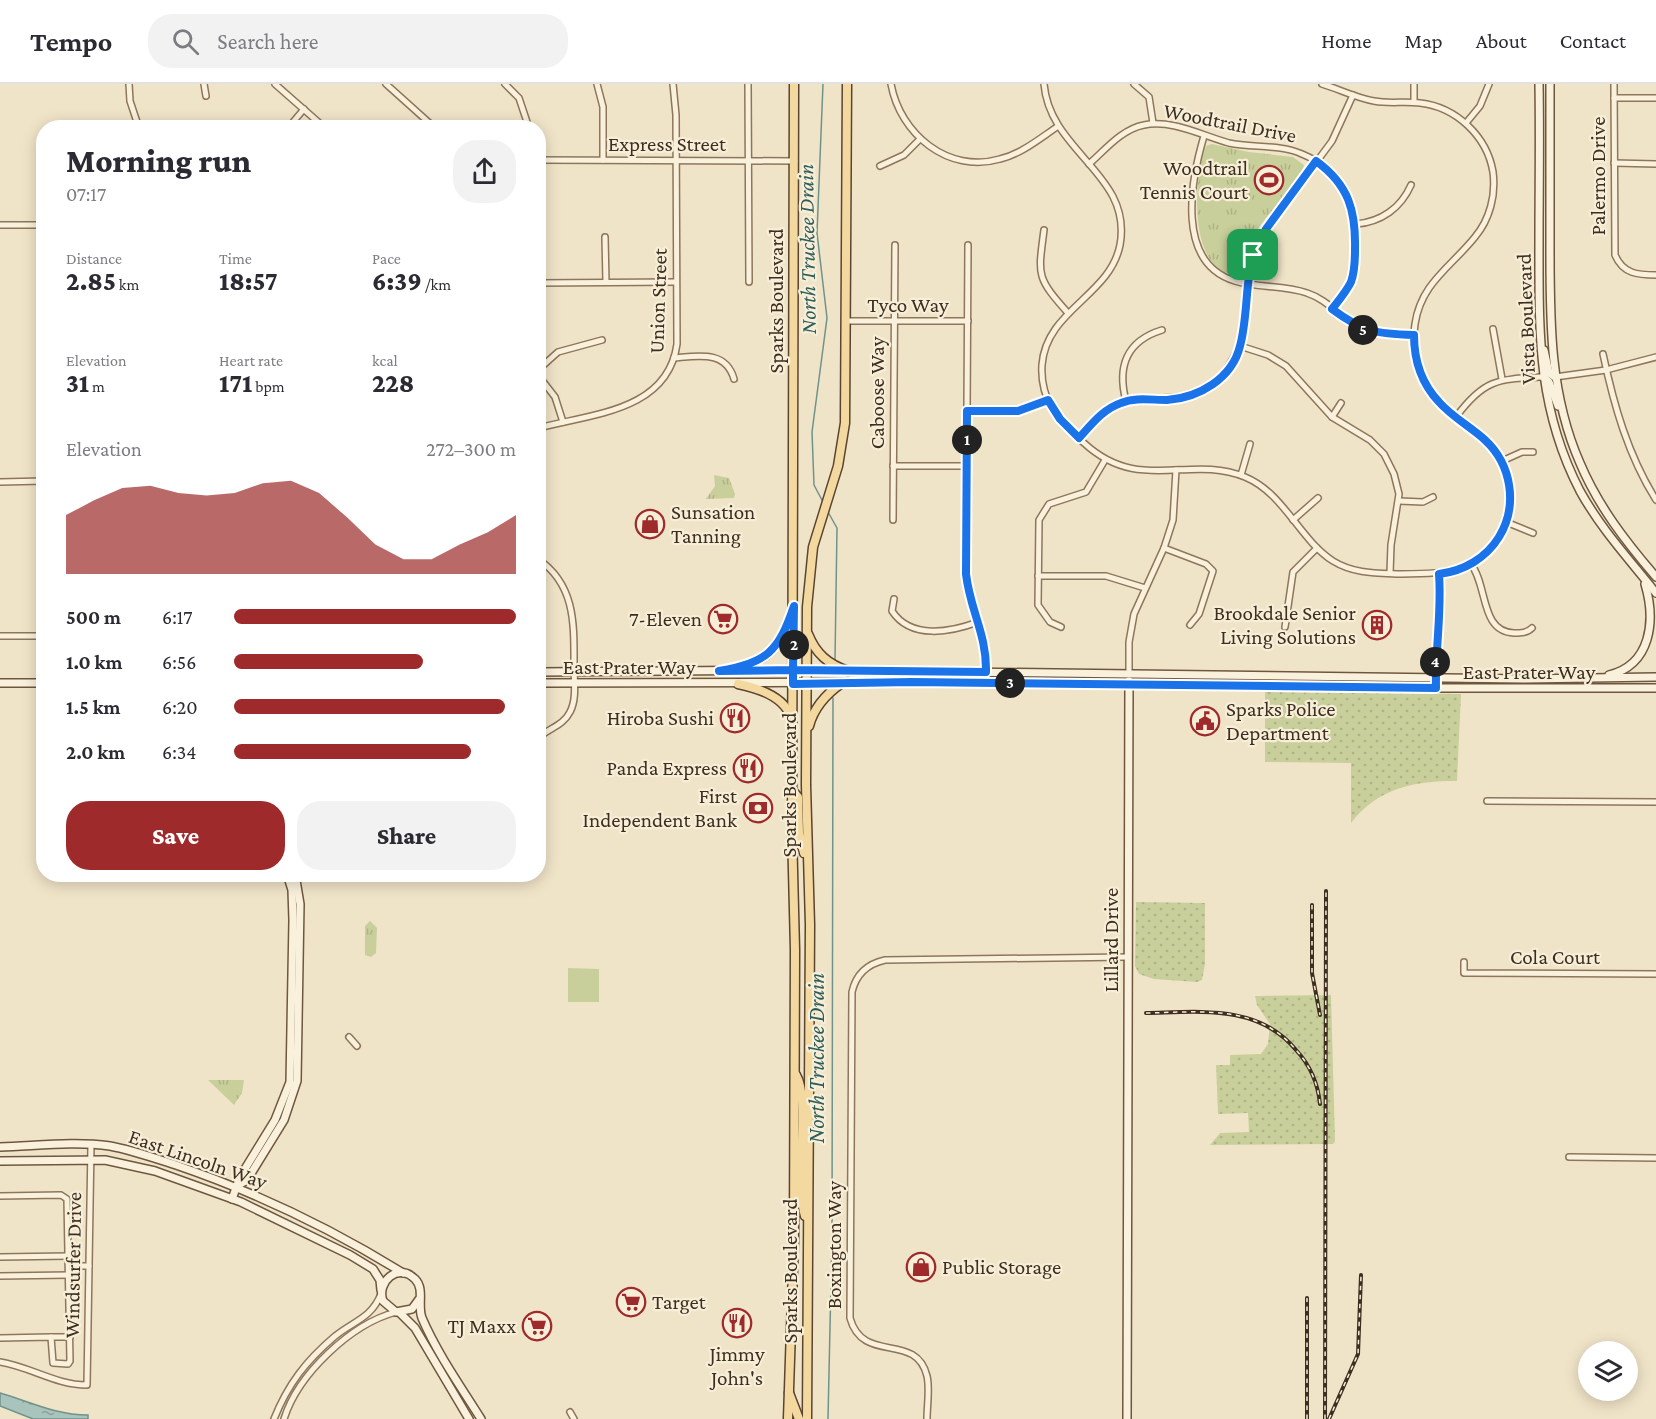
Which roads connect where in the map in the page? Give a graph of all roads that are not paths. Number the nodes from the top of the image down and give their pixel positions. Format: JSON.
{"nodes":[{"id":1,"x":129,"y":84,"type":"edge"},
{"id":2,"x":204,"y":84,"type":"edge"},
{"id":3,"x":275,"y":84,"type":"edge"},
{"id":4,"x":386,"y":84,"type":"edge"},
{"id":5,"x":505,"y":84,"type":"edge"},
{"id":6,"x":597,"y":84,"type":"edge"},
{"id":7,"x":673,"y":84,"type":"edge"},
{"id":8,"x":748,"y":84,"type":"edge"},
{"id":9,"x":794,"y":84,"type":"edge"},
{"id":10,"x":847,"y":84,"type":"edge"},
{"id":11,"x":891,"y":84,"type":"edge"},
{"id":12,"x":1044,"y":84,"type":"edge"},
{"id":13,"x":1134,"y":84,"type":"edge"},
{"id":14,"x":1322,"y":84,"type":"edge"},
{"id":15,"x":1414,"y":84,"type":"edge"},
{"id":16,"x":1489,"y":84,"type":"edge"},
{"id":17,"x":1539,"y":84,"type":"edge"},
{"id":18,"x":1550,"y":84,"type":"edge"},
{"id":19,"x":1614,"y":84,"type":"edge"},
{"id":20,"x":1353,"y":94,"type":"junction"},
{"id":21,"x":206,"y":96,"type":"dead end"},
{"id":22,"x":1614,"y":98,"type":"junction"},
{"id":23,"x":1656,"y":98,"type":"edge"},
{"id":24,"x":1414,"y":102,"type":"junction"},
{"id":25,"x":304,"y":109,"type":"junction"},
{"id":26,"x":136,"y":120,"type":"edge"},
{"id":27,"x":295,"y":120,"type":"edge"},
{"id":28,"x":316,"y":120,"type":"edge"},
{"id":29,"x":426,"y":120,"type":"edge"},
{"id":30,"x":526,"y":120,"type":"edge"},
{"id":31,"x":1153,"y":123,"type":"junction"},
{"id":32,"x":1466,"y":123,"type":"junction"},
{"id":33,"x":1057,"y":127,"type":"junction"},
{"id":34,"x":1204,"y":136,"type":"junction"},
{"id":35,"x":920,"y":139,"type":"junction"},
{"id":36,"x":546,"y":160,"type":"edge"},
{"id":37,"x":603,"y":160,"type":"junction"},
{"id":38,"x":795,"y":160,"type":"junction"},
{"id":39,"x":676,"y":161,"type":"junction"},
{"id":40,"x":750,"y":161,"type":"junction"},
{"id":41,"x":1316,"y":161,"type":"junction"},
{"id":42,"x":1089,"y":164,"type":"junction"},
{"id":43,"x":1614,"y":164,"type":"junction"},
{"id":44,"x":1656,"y":164,"type":"edge"},
{"id":45,"x":880,"y":166,"type":"dead end"},
{"id":46,"x":1411,"y":185,"type":"dead end"},
{"id":47,"x":1356,"y":224,"type":"junction"},
{"id":48,"x":0,"y":225,"type":"edge"},
{"id":49,"x":36,"y":225,"type":"edge"},
{"id":50,"x":1044,"y":230,"type":"dead end"},
{"id":51,"x":605,"y":237,"type":"dead end"},
{"id":52,"x":895,"y":245,"type":"dead end"},
{"id":53,"x":968,"y":245,"type":"dead end"},
{"id":54,"x":1656,"y":275,"type":"edge"},
{"id":55,"x":606,"y":282,"type":"junction"},
{"id":56,"x":676,"y":282,"type":"junction"},
{"id":57,"x":749,"y":282,"type":"dead end"},
{"id":58,"x":546,"y":283,"type":"edge"},
{"id":59,"x":1248,"y":284,"type":"junction"},
{"id":60,"x":1332,"y":309,"type":"junction"},
{"id":61,"x":1068,"y":313,"type":"junction"},
{"id":62,"x":847,"y":321,"type":"junction"},
{"id":63,"x":894,"y":321,"type":"junction"},
{"id":64,"x":968,"y":321,"type":"junction"},
{"id":65,"x":1493,"y":329,"type":"dead end"},
{"id":66,"x":1162,"y":330,"type":"dead end"},
{"id":67,"x":1540,"y":332,"type":"junction"},
{"id":68,"x":1414,"y":335,"type":"junction"},
{"id":69,"x":602,"y":340,"type":"dead end"},
{"id":70,"x":1240,"y":346,"type":"junction"},
{"id":71,"x":1603,"y":354,"type":"dead end"},
{"id":72,"x":1656,"y":357,"type":"edge"},
{"id":73,"x":674,"y":358,"type":"junction"},
{"id":74,"x":546,"y":363,"type":"edge"},
{"id":75,"x":1606,"y":370,"type":"junction"},
{"id":76,"x":1543,"y":377,"type":"junction"},
{"id":77,"x":1555,"y":377,"type":"junction"},
{"id":78,"x":734,"y":379,"type":"dead end"},
{"id":79,"x":1502,"y":379,"type":"junction"},
{"id":80,"x":546,"y":385,"type":"edge"},
{"id":81,"x":1048,"y":400,"type":"junction"},
{"id":82,"x":1126,"y":401,"type":"junction"},
{"id":83,"x":1341,"y":403,"type":"dead end"},
{"id":84,"x":967,"y":411,"type":"junction"},
{"id":85,"x":1332,"y":417,"type":"junction"},
{"id":86,"x":1456,"y":417,"type":"junction"},
{"id":87,"x":1564,"y":419,"type":"junction"},
{"id":88,"x":563,"y":422,"type":"junction"},
{"id":89,"x":546,"y":426,"type":"edge"},
{"id":90,"x":1079,"y":438,"type":"junction"},
{"id":91,"x":1250,"y":444,"type":"dead end"},
{"id":92,"x":1533,"y":452,"type":"dead end"},
{"id":93,"x":1105,"y":460,"type":"junction"},
{"id":94,"x":1502,"y":461,"type":"junction"},
{"id":95,"x":893,"y":466,"type":"junction"},
{"id":96,"x":967,"y":466,"type":"junction"},
{"id":97,"x":1176,"y":470,"type":"junction"},
{"id":98,"x":1241,"y":475,"type":"junction"},
{"id":99,"x":36,"y":481,"type":"edge"},
{"id":100,"x":0,"y":482,"type":"edge"},
{"id":101,"x":1433,"y":497,"type":"dead end"},
{"id":102,"x":1318,"y":498,"type":"dead end"},
{"id":103,"x":1656,"y":500,"type":"edge"},
{"id":104,"x":1399,"y":501,"type":"junction"},
{"id":105,"x":893,"y":520,"type":"dead end"},
{"id":106,"x":1293,"y":520,"type":"junction"},
{"id":107,"x":1506,"y":522,"type":"junction"},
{"id":108,"x":1533,"y":533,"type":"dead end"},
{"id":109,"x":1164,"y":548,"type":"junction"},
{"id":110,"x":1317,"y":548,"type":"junction"},
{"id":111,"x":1471,"y":564,"type":"junction"},
{"id":112,"x":546,"y":566,"type":"edge"},
{"id":113,"x":1390,"y":573,"type":"junction"},
{"id":114,"x":1439,"y":574,"type":"junction"},
{"id":115,"x":1640,"y":574,"type":"junction"},
{"id":116,"x":1038,"y":576,"type":"junction"},
{"id":117,"x":1656,"y":577,"type":"edge"},
{"id":118,"x":1144,"y":588,"type":"junction"},
{"id":119,"x":1656,"y":593,"type":"edge"},
{"id":120,"x":894,"y":599,"type":"dead end"},
{"id":121,"x":794,"y":606,"type":"junction"},
{"id":122,"x":978,"y":622,"type":"junction"},
{"id":123,"x":1190,"y":625,"type":"dead end"},
{"id":124,"x":1061,"y":627,"type":"dead end"},
{"id":125,"x":1285,"y":627,"type":"dead end"},
{"id":126,"x":1532,"y":628,"type":"dead end"},
{"id":127,"x":807,"y":631,"type":"junction"},
{"id":128,"x":0,"y":636,"type":"edge"},
{"id":129,"x":36,"y":636,"type":"edge"},
{"id":130,"x":793,"y":670,"type":"junction"},
{"id":131,"x":807,"y":670,"type":"junction"},
{"id":132,"x":719,"y":671,"type":"junction"},
{"id":133,"x":848,"y":671,"type":"junction"},
{"id":134,"x":546,"y":672,"type":"edge"},
{"id":135,"x":574,"y":672,"type":"junction"},
{"id":136,"x":986,"y":672,"type":"junction"},
{"id":137,"x":1129,"y":674,"type":"junction"},
{"id":138,"x":1656,"y":677,"type":"edge"},
{"id":139,"x":1436,"y":678,"type":"junction"},
{"id":140,"x":1598,"y":678,"type":"junction"},
{"id":141,"x":574,"y":682,"type":"junction"},
{"id":142,"x":0,"y":683,"type":"edge"},
{"id":143,"x":36,"y":683,"type":"edge"},
{"id":144,"x":546,"y":683,"type":"edge"},
{"id":145,"x":842,"y":683,"type":"junction"},
{"id":146,"x":986,"y":683,"type":"junction"},
{"id":147,"x":738,"y":684,"type":"junction"},
{"id":148,"x":793,"y":684,"type":"junction"},
{"id":149,"x":807,"y":684,"type":"junction"},
{"id":150,"x":1128,"y":685,"type":"junction"},
{"id":151,"x":1436,"y":688,"type":"junction"},
{"id":152,"x":1656,"y":688,"type":"edge"},
{"id":153,"x":793,"y":728,"type":"junction"},
{"id":154,"x":546,"y":733,"type":"edge"},
{"id":155,"x":806,"y":741,"type":"junction"},
{"id":156,"x":792,"y":790,"type":"junction"},
{"id":157,"x":1487,"y":801,"type":"dead end"},
{"id":158,"x":1656,"y":802,"type":"edge"},
{"id":159,"x":807,"y":862,"type":"junction"},
{"id":160,"x":290,"y":882,"type":"edge"},
{"id":161,"x":296,"y":882,"type":"edge"},
{"id":162,"x":1128,"y":957,"type":"junction"},
{"id":163,"x":1464,"y":962,"type":"dead end"},
{"id":164,"x":1656,"y":974,"type":"edge"},
{"id":165,"x":349,"y":1037,"type":"dead end"},
{"id":166,"x":357,"y":1046,"type":"dead end"},
{"id":167,"x":794,"y":1073,"type":"junction"},
{"id":168,"x":91,"y":1145,"type":"junction"},
{"id":169,"x":0,"y":1147,"type":"edge"},
{"id":170,"x":1569,"y":1156,"type":"dead end"},
{"id":171,"x":1656,"y":1158,"type":"edge"},
{"id":172,"x":91,"y":1159,"type":"junction"},
{"id":173,"x":0,"y":1161,"type":"edge"},
{"id":174,"x":237,"y":1186,"type":"junction"},
{"id":175,"x":0,"y":1196,"type":"edge"},
{"id":176,"x":232,"y":1199,"type":"junction"},
{"id":177,"x":808,"y":1225,"type":"junction"},
{"id":178,"x":69,"y":1256,"type":"junction"},
{"id":179,"x":0,"y":1257,"type":"edge"},
{"id":180,"x":69,"y":1266,"type":"junction"},
{"id":181,"x":89,"y":1266,"type":"junction"},
{"id":182,"x":403,"y":1273,"type":"junction"},
{"id":183,"x":69,"y":1275,"type":"junction"},
{"id":184,"x":0,"y":1276,"type":"edge"},
{"id":185,"x":381,"y":1292,"type":"junction"},
{"id":186,"x":420,"y":1298,"type":"junction"},
{"id":187,"x":398,"y":1312,"type":"junction"},
{"id":188,"x":70,"y":1336,"type":"junction"},
{"id":189,"x":51,"y":1337,"type":"junction"},
{"id":190,"x":0,"y":1338,"type":"edge"},
{"id":191,"x":0,"y":1362,"type":"edge"},
{"id":192,"x":788,"y":1390,"type":"junction"},
{"id":193,"x":274,"y":1419,"type":"edge"},
{"id":194,"x":284,"y":1419,"type":"edge"},
{"id":195,"x":469,"y":1419,"type":"edge"},
{"id":196,"x":481,"y":1419,"type":"edge"},
{"id":197,"x":567,"y":1419,"type":"edge"},
{"id":198,"x":574,"y":1419,"type":"edge"},
{"id":199,"x":788,"y":1419,"type":"edge"},
{"id":200,"x":799,"y":1419,"type":"edge"},
{"id":201,"x":807,"y":1419,"type":"edge"},
{"id":202,"x":927,"y":1419,"type":"edge"},
{"id":203,"x":1127,"y":1419,"type":"edge"}],
"edges":[{"from":1,"to":26,"type":"street"},
{"from":2,"to":21,"type":"street"},
{"from":3,"to":25,"type":"street"},
{"from":4,"to":29,"type":"street"},
{"from":5,"to":30,"type":"street"},
{"from":6,"to":37,"type":"street"},
{"from":7,"to":39,"type":"street","name":"Union Street"},
{"from":8,"to":40,"type":"street"},
{"from":9,"to":38,"type":"main road","name":"Sparks Boulevard"},
{"from":10,"to":62,"type":"main road","name":"Sparks Boulevard"},
{"from":11,"to":35,"type":"street"},
{"from":12,"to":33,"type":"street"},
{"from":13,"to":31,"type":"street"},
{"from":14,"to":20,"type":"street"},
{"from":15,"to":24,"type":"street"},
{"from":16,"to":32,"type":"street"},
{"from":17,"to":67,"type":"main road","name":"Vista Boulevard"},
{"from":18,"to":77,"type":"main road","name":"Vista Boulevard"},
{"from":19,"to":22,"type":"street","name":"Palermo Drive"},
{"from":20,"to":24,"type":"street"},
{"from":20,"to":41,"type":"street"},
{"from":22,"to":23,"type":"street"},
{"from":22,"to":43,"type":"street","name":"Palermo Drive"},
{"from":24,"to":32,"type":"street"},
{"from":25,"to":27,"type":"street"},
{"from":25,"to":28,"type":"street"},
{"from":31,"to":34,"type":"street","name":"Woodtrail Drive"},
{"from":31,"to":42,"type":"street","name":"Woodtrail Drive"},
{"from":32,"to":68,"type":"street"},
{"from":33,"to":35,"type":"street"},
{"from":33,"to":42,"type":"street"},
{"from":34,"to":41,"type":"street","name":"Woodtrail Drive"},
{"from":34,"to":59,"type":"street"},
{"from":35,"to":45,"type":"street"},
{"from":36,"to":37,"type":"street","name":"Express Street"},
{"from":37,"to":39,"type":"street","name":"Express Street"},
{"from":38,"to":40,"type":"street","name":"Express Street"},
{"from":38,"to":121,"type":"main road","name":"Sparks Boulevard"},
{"from":39,"to":40,"type":"street","name":"Express Street"},
{"from":39,"to":56,"type":"street","name":"Union Street"},
{"from":40,"to":57,"type":"street"},
{"from":41,"to":47,"type":"street","name":"Woodtrail Drive"},
{"from":41,"to":59,"type":"street"},
{"from":42,"to":61,"type":"street"},
{"from":43,"to":44,"type":"street"},
{"from":43,"to":54,"type":"street","name":"Palermo Drive"},
{"from":46,"to":47,"type":"street"},
{"from":47,"to":60,"type":"street","name":"Woodtrail Drive"},
{"from":48,"to":49,"type":"street"},
{"from":50,"to":61,"type":"street"},
{"from":51,"to":55,"type":"street"},
{"from":52,"to":63,"type":"street","name":"Caboose Way"},
{"from":53,"to":64,"type":"street"},
{"from":55,"to":56,"type":"street"},
{"from":55,"to":58,"type":"street"},
{"from":56,"to":73,"type":"street","name":"Union Street"},
{"from":59,"to":60,"type":"street"},
{"from":59,"to":70,"type":"street"},
{"from":60,"to":68,"type":"street"},
{"from":61,"to":81,"type":"street"},
{"from":62,"to":63,"type":"street","name":"Tyco Way"},
{"from":62,"to":127,"type":"main road","name":"Sparks Boulevard"},
{"from":63,"to":64,"type":"street","name":"Tyco Way"},
{"from":63,"to":95,"type":"street","name":"Caboose Way"},
{"from":64,"to":84,"type":"street"},
{"from":65,"to":79,"type":"street"},
{"from":66,"to":82,"type":"street"},
{"from":67,"to":76,"type":"main road","name":"Vista Boulevard"},
{"from":67,"to":77,"type":"main road"},
{"from":68,"to":86,"type":"street"},
{"from":69,"to":74,"type":"street"},
{"from":70,"to":82,"type":"street"},
{"from":70,"to":85,"type":"street"},
{"from":71,"to":75,"type":"street"},
{"from":72,"to":75,"type":"street"},
{"from":73,"to":78,"type":"street"},
{"from":73,"to":88,"type":"street","name":"Union Street"},
{"from":75,"to":77,"type":"street"},
{"from":75,"to":103,"type":"street"},
{"from":76,"to":79,"type":"street"},
{"from":76,"to":87,"type":"main road"},
{"from":76,"to":115,"type":"main road","name":"Vista Boulevard"},
{"from":77,"to":87,"type":"main road","name":"Vista Boulevard"},
{"from":79,"to":86,"type":"street"},
{"from":80,"to":88,"type":"street"},
{"from":81,"to":84,"type":"street"},
{"from":81,"to":90,"type":"street"},
{"from":82,"to":90,"type":"street"},
{"from":83,"to":85,"type":"street"},
{"from":84,"to":96,"type":"street"},
{"from":85,"to":104,"type":"street"},
{"from":86,"to":94,"type":"street"},
{"from":87,"to":117,"type":"main road","name":"Vista Boulevard"},
{"from":88,"to":89,"type":"street","name":"Union Street"},
{"from":90,"to":93,"type":"street"},
{"from":91,"to":98,"type":"street"},
{"from":92,"to":94,"type":"street"},
{"from":93,"to":97,"type":"street"},
{"from":93,"to":116,"type":"street"},
{"from":94,"to":107,"type":"street"},
{"from":95,"to":96,"type":"street"},
{"from":95,"to":105,"type":"street","name":"Caboose Way"},
{"from":96,"to":122,"type":"street"},
{"from":97,"to":98,"type":"street"},
{"from":97,"to":109,"type":"street","name":"Lillard Drive"},
{"from":98,"to":106,"type":"street"},
{"from":99,"to":100,"type":"street"},
{"from":101,"to":104,"type":"street"},
{"from":102,"to":106,"type":"street"},
{"from":104,"to":113,"type":"street"},
{"from":106,"to":110,"type":"street"},
{"from":107,"to":108,"type":"street"},
{"from":107,"to":111,"type":"street"},
{"from":109,"to":118,"type":"street","name":"Lillard Drive"},
{"from":109,"to":123,"type":"street"},
{"from":110,"to":113,"type":"street"},
{"from":110,"to":125,"type":"street"},
{"from":111,"to":114,"type":"street"},
{"from":111,"to":126,"type":"street"},
{"from":112,"to":135,"type":"street"},
{"from":113,"to":114,"type":"street"},
{"from":114,"to":139,"type":"street"},
{"from":115,"to":119,"type":"main road","name":"Vista Boulevard"},
{"from":115,"to":140,"type":"main road"},
{"from":116,"to":118,"type":"street"},
{"from":116,"to":124,"type":"street"},
{"from":118,"to":137,"type":"street","name":"Lillard Drive"},
{"from":120,"to":122,"type":"street"},
{"from":121,"to":130,"type":"main road","name":"Sparks Boulevard"},
{"from":121,"to":132,"type":"main road"},
{"from":122,"to":136,"type":"street"},
{"from":127,"to":131,"type":"main road","name":"Sparks Boulevard"},
{"from":127,"to":133,"type":"main road"},
{"from":128,"to":129,"type":"street"},
{"from":130,"to":131,"type":"main road","name":"East Prater Way"},
{"from":130,"to":132,"type":"main road","name":"East Prater Way"},
{"from":130,"to":148,"type":"main road","name":"Sparks Boulevard"},
{"from":131,"to":133,"type":"main road","name":"East Prater Way"},
{"from":131,"to":149,"type":"main road","name":"Sparks Boulevard"},
{"from":132,"to":135,"type":"main road","name":"East Prater Way"},
{"from":133,"to":136,"type":"main road","name":"East Prater Way"},
{"from":134,"to":135,"type":"main road","name":"East Prater Way"},
{"from":135,"to":141,"type":"street"},
{"from":136,"to":137,"type":"main road","name":"East Prater Way"},
{"from":136,"to":146,"type":"street"},
{"from":137,"to":139,"type":"main road","name":"East Prater Way"},
{"from":137,"to":150,"type":"main road","name":"Lillard Drive"},
{"from":138,"to":140,"type":"main road","name":"East Prater Way"},
{"from":139,"to":140,"type":"main road","name":"East Prater Way"},
{"from":139,"to":151,"type":"street"},
{"from":141,"to":144,"type":"main road","name":"East Prater Way"},
{"from":141,"to":147,"type":"main road","name":"East Prater Way"},
{"from":141,"to":154,"type":"street"},
{"from":142,"to":143,"type":"main road"},
{"from":145,"to":146,"type":"main road","name":"East Prater Way"},
{"from":145,"to":149,"type":"main road","name":"East Prater Way"},
{"from":145,"to":155,"type":"main road"},
{"from":146,"to":150,"type":"main road","name":"East Prater Way"},
{"from":147,"to":148,"type":"main road","name":"East Prater Way"},
{"from":147,"to":153,"type":"main road"},
{"from":148,"to":149,"type":"main road","name":"East Prater Way"},
{"from":148,"to":153,"type":"main road","name":"Sparks Boulevard"},
{"from":149,"to":155,"type":"main road","name":"Sparks Boulevard"},
{"from":150,"to":151,"type":"main road","name":"East Prater Way"},
{"from":150,"to":162,"type":"main road","name":"Lillard Drive"},
{"from":151,"to":152,"type":"main road","name":"East Prater Way"},
{"from":153,"to":156,"type":"main road","name":"Sparks Boulevard"},
{"from":155,"to":159,"type":"main road","name":"Sparks Boulevard"},
{"from":156,"to":159,"type":"main road"},
{"from":156,"to":167,"type":"main road","name":"Sparks Boulevard"},
{"from":157,"to":158,"type":"street"},
{"from":159,"to":177,"type":"main road","name":"Sparks Boulevard"},
{"from":160,"to":174,"type":"main road"},
{"from":161,"to":174,"type":"main road"},
{"from":162,"to":202,"type":"street","name":"Boxington Way"},
{"from":162,"to":203,"type":"main road","name":"Lillard Drive"},
{"from":163,"to":164,"type":"street","name":"Cola Court"},
{"from":165,"to":166,"type":"street"},
{"from":167,"to":177,"type":"main road"},
{"from":167,"to":192,"type":"main road","name":"Sparks Boulevard"},
{"from":168,"to":169,"type":"main road","name":"East Lincoln Way"},
{"from":168,"to":172,"type":"street","name":"Windsurfer Drive"},
{"from":168,"to":174,"type":"main road","name":"East Lincoln Way"},
{"from":170,"to":171,"type":"street"},
{"from":172,"to":173,"type":"main road","name":"East Lincoln Way"},
{"from":172,"to":176,"type":"main road","name":"East Lincoln Way"},
{"from":172,"to":181,"type":"street","name":"Windsurfer Drive"},
{"from":174,"to":176,"type":"main road"},
{"from":174,"to":182,"type":"main road","name":"East Lincoln Way"},
{"from":175,"to":178,"type":"street"},
{"from":176,"to":185,"type":"main road","name":"East Lincoln Way"},
{"from":177,"to":201,"type":"main road","name":"Sparks Boulevard"},
{"from":178,"to":179,"type":"street"},
{"from":178,"to":180,"type":"street"},
{"from":180,"to":181,"type":"street"},
{"from":180,"to":183,"type":"street"},
{"from":181,"to":191,"type":"street","name":"Windsurfer Drive"},
{"from":182,"to":185,"type":"main road"},
{"from":182,"to":186,"type":"main road"},
{"from":183,"to":184,"type":"street"},
{"from":183,"to":188,"type":"street"},
{"from":185,"to":187,"type":"main road"},
{"from":185,"to":193,"type":"street"},
{"from":186,"to":187,"type":"main road"},
{"from":186,"to":196,"type":"main road"},
{"from":187,"to":194,"type":"street"},
{"from":187,"to":195,"type":"main road"},
{"from":188,"to":189,"type":"street"},
{"from":188,"to":189,"type":"street"},
{"from":189,"to":190,"type":"street"},
{"from":192,"to":199,"type":"main road","name":"Sparks Boulevard"},
{"from":192,"to":200,"type":"main road"},
{"from":197,"to":198,"type":"street"}]}
